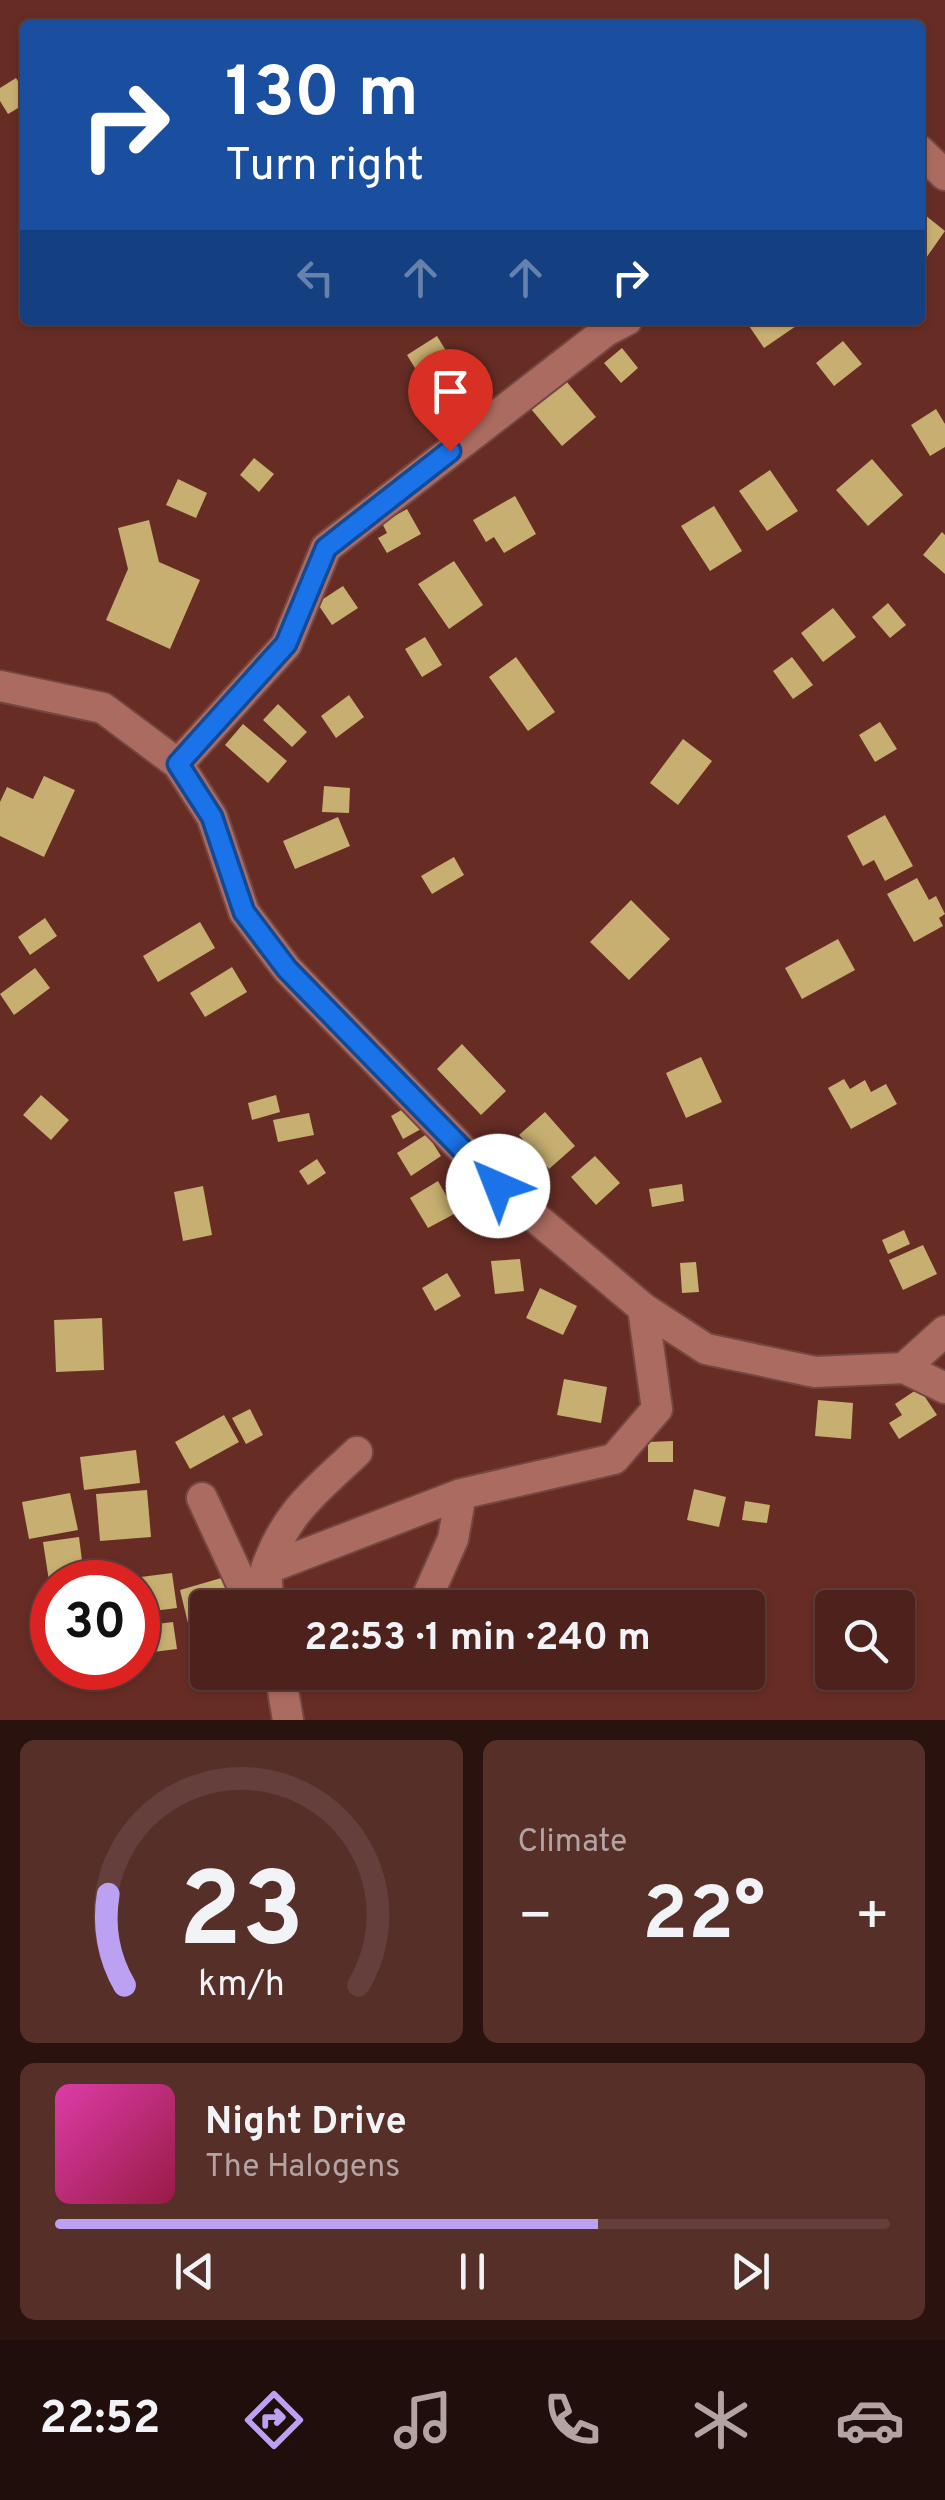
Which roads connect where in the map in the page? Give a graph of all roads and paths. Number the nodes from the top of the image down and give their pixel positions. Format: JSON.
{"nodes":[{"id":1,"x":925,"y":156,"type":"edge"},
{"id":2,"x":945,"y":175,"type":"edge"},
{"id":3,"x":617,"y":325,"type":"edge"},
{"id":4,"x":0,"y":686,"type":"edge"},
{"id":5,"x":178,"y":764,"type":"junction"},
{"id":6,"x":642,"y":1308,"type":"junction"},
{"id":7,"x":945,"y":1331,"type":"edge"},
{"id":8,"x":904,"y":1368,"type":"junction"},
{"id":9,"x":945,"y":1388,"type":"edge"},
{"id":10,"x":358,"y":1452,"type":"dead end"},
{"id":11,"x":461,"y":1494,"type":"junction"},
{"id":12,"x":202,"y":1498,"type":"dead end"},
{"id":13,"x":252,"y":1590,"type":"edge"},
{"id":14,"x":267,"y":1590,"type":"edge"},
{"id":15,"x":269,"y":1590,"type":"edge"},
{"id":16,"x":430,"y":1590,"type":"edge"},
{"id":17,"x":283,"y":1690,"type":"edge"},
{"id":18,"x":288,"y":1720,"type":"edge"}],
"edges":[{"from":1,"to":2,"type":"street"},
{"from":3,"to":5,"type":"street"},
{"from":4,"to":5,"type":"street"},
{"from":5,"to":6,"type":"street"},
{"from":6,"to":8,"type":"street"},
{"from":6,"to":11,"type":"street"},
{"from":7,"to":8,"type":"street"},
{"from":8,"to":9,"type":"street"},
{"from":10,"to":14,"type":"street"},
{"from":11,"to":15,"type":"street"},
{"from":11,"to":16,"type":"street"},
{"from":12,"to":13,"type":"street"},
{"from":17,"to":18,"type":"street"}]}
